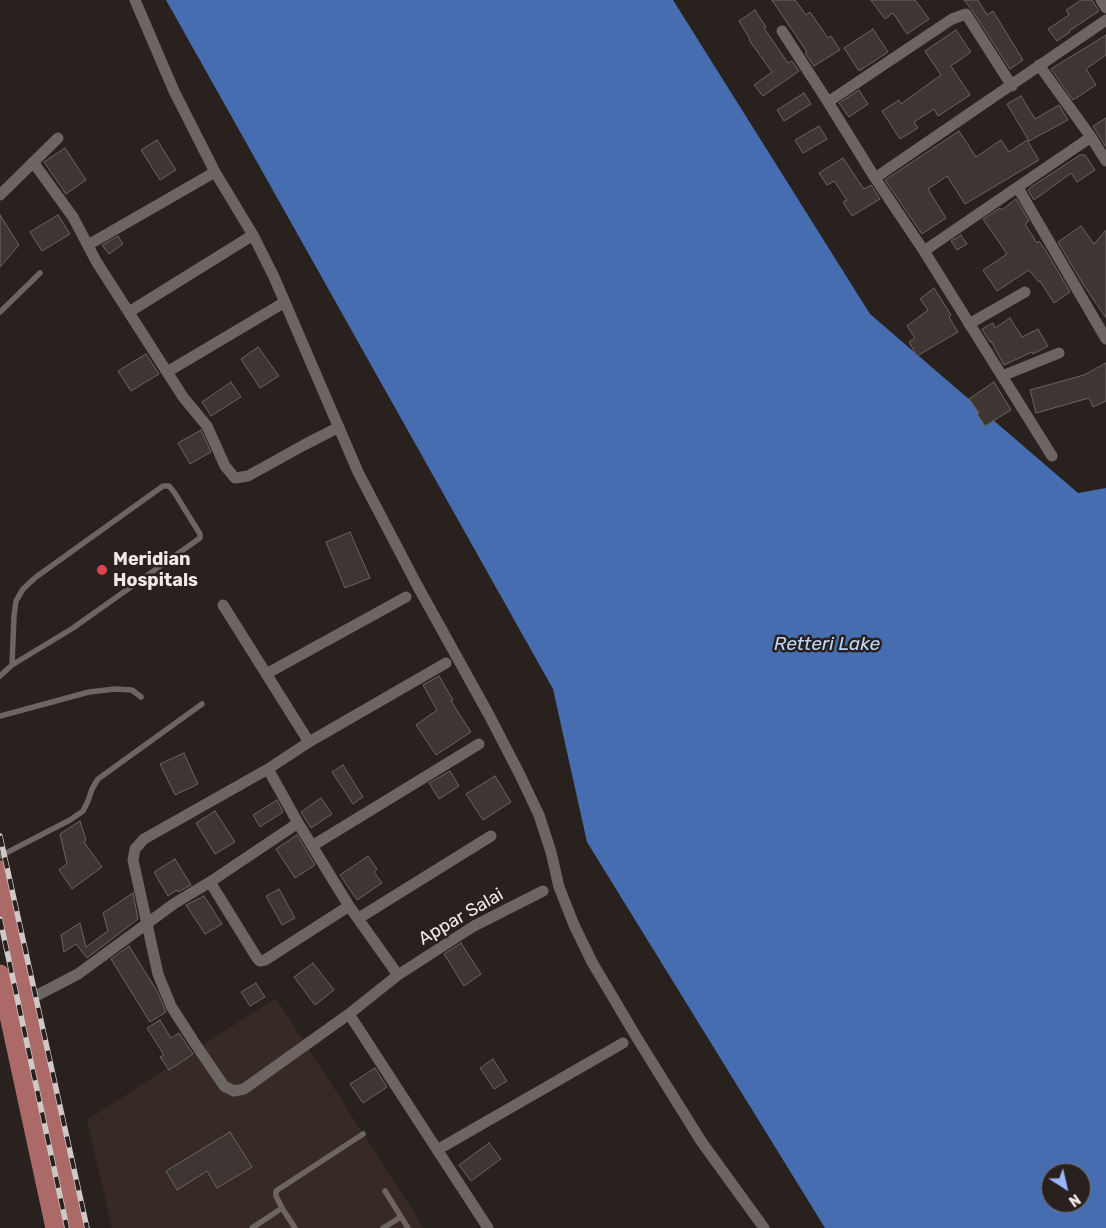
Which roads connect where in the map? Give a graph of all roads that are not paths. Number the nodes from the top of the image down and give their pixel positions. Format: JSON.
{"nodes":[{"id":1,"x":136,"y":0,"type":"edge"},
{"id":2,"x":1101,"y":0,"type":"edge"},
{"id":3,"x":1106,"y":8,"type":"edge"},
{"id":4,"x":1106,"y":20,"type":"edge"},
{"id":5,"x":782,"y":31,"type":"dead end"},
{"id":6,"x":1040,"y":65,"type":"junction"},
{"id":7,"x":1012,"y":86,"type":"junction"},
{"id":8,"x":828,"y":102,"type":"junction"},
{"id":9,"x":1091,"y":137,"type":"junction"},
{"id":10,"x":58,"y":138,"type":"dead end"},
{"id":11,"x":1106,"y":161,"type":"edge"},
{"id":12,"x":33,"y":162,"type":"junction"},
{"id":13,"x":215,"y":172,"type":"junction"},
{"id":14,"x":874,"y":178,"type":"junction"},
{"id":15,"x":1018,"y":188,"type":"junction"},
{"id":16,"x":0,"y":195,"type":"edge"},
{"id":17,"x":252,"y":235,"type":"junction"},
{"id":18,"x":88,"y":245,"type":"junction"},
{"id":19,"x":924,"y":251,"type":"junction"},
{"id":20,"x":40,"y":273,"type":"dead end"},
{"id":21,"x":1025,"y":292,"type":"dead end"},
{"id":22,"x":285,"y":302,"type":"junction"},
{"id":23,"x":0,"y":312,"type":"edge"},
{"id":24,"x":129,"y":312,"type":"junction"},
{"id":25,"x":969,"y":324,"type":"junction"},
{"id":26,"x":1106,"y":339,"type":"edge"},
{"id":27,"x":1059,"y":354,"type":"dead end"},
{"id":28,"x":167,"y":372,"type":"junction"},
{"id":29,"x":1002,"y":376,"type":"junction"},
{"id":30,"x":339,"y":427,"type":"junction"},
{"id":31,"x":1052,"y":456,"type":"dead end"},
{"id":32,"x":406,"y":597,"type":"dead end"},
{"id":33,"x":223,"y":605,"type":"dead end"},
{"id":34,"x":446,"y":664,"type":"dead end"},
{"id":35,"x":12,"y":665,"type":"junction"},
{"id":36,"x":266,"y":674,"type":"junction"},
{"id":37,"x":0,"y":676,"type":"edge"},
{"id":38,"x":141,"y":697,"type":"dead end"},
{"id":39,"x":202,"y":704,"type":"dead end"},
{"id":40,"x":0,"y":716,"type":"edge"},
{"id":41,"x":309,"y":742,"type":"junction"},
{"id":42,"x":479,"y":744,"type":"dead end"},
{"id":43,"x":268,"y":769,"type":"junction"},
{"id":44,"x":298,"y":823,"type":"junction"},
{"id":45,"x":491,"y":836,"type":"dead end"},
{"id":46,"x":312,"y":846,"type":"junction"},
{"id":47,"x":0,"y":856,"type":"edge"},
{"id":48,"x":0,"y":870,"type":"edge"},
{"id":49,"x":210,"y":882,"type":"junction"},
{"id":50,"x":543,"y":891,"type":"dead end"},
{"id":51,"x":349,"y":906,"type":"junction"},
{"id":52,"x":359,"y":918,"type":"junction"},
{"id":53,"x":147,"y":923,"type":"junction"},
{"id":54,"x":0,"y":974,"type":"edge"},
{"id":55,"x":398,"y":975,"type":"junction"},
{"id":56,"x":28,"y":1000,"type":"junction"},
{"id":57,"x":349,"y":1014,"type":"junction"},
{"id":58,"x":623,"y":1043,"type":"dead end"},
{"id":59,"x":364,"y":1134,"type":"dead end"},
{"id":60,"x":438,"y":1150,"type":"junction"},
{"id":61,"x":384,"y":1191,"type":"dead end"},
{"id":62,"x":282,"y":1208,"type":"junction"},
{"id":63,"x":401,"y":1217,"type":"junction"},
{"id":64,"x":55,"y":1228,"type":"edge"},
{"id":65,"x":78,"y":1228,"type":"edge"},
{"id":66,"x":252,"y":1228,"type":"edge"},
{"id":67,"x":295,"y":1228,"type":"edge"},
{"id":68,"x":383,"y":1228,"type":"edge"},
{"id":69,"x":408,"y":1228,"type":"edge"},
{"id":70,"x":488,"y":1228,"type":"edge"},
{"id":71,"x":764,"y":1228,"type":"edge"}],
"edges":[{"from":1,"to":13,"type":"street"},
{"from":2,"to":3,"type":"street"},
{"from":4,"to":6,"type":"street"},
{"from":5,"to":8,"type":"street"},
{"from":6,"to":7,"type":"street"},
{"from":6,"to":9,"type":"street"},
{"from":7,"to":8,"type":"street"},
{"from":7,"to":14,"type":"street"},
{"from":8,"to":14,"type":"street"},
{"from":9,"to":11,"type":"street"},
{"from":9,"to":15,"type":"street"},
{"from":10,"to":12,"type":"street"},
{"from":12,"to":16,"type":"street"},
{"from":12,"to":18,"type":"street"},
{"from":13,"to":17,"type":"street"},
{"from":13,"to":18,"type":"street"},
{"from":14,"to":19,"type":"street"},
{"from":15,"to":19,"type":"street"},
{"from":15,"to":26,"type":"street"},
{"from":17,"to":22,"type":"street"},
{"from":17,"to":24,"type":"street"},
{"from":18,"to":24,"type":"street"},
{"from":19,"to":25,"type":"street"},
{"from":20,"to":23,"type":"lane"},
{"from":21,"to":25,"type":"street"},
{"from":22,"to":28,"type":"street"},
{"from":22,"to":30,"type":"street"},
{"from":24,"to":28,"type":"street"},
{"from":25,"to":29,"type":"street"},
{"from":27,"to":29,"type":"street"},
{"from":28,"to":30,"type":"street"},
{"from":29,"to":31,"type":"street"},
{"from":30,"to":71,"type":"street"},
{"from":32,"to":36,"type":"street"},
{"from":33,"to":36,"type":"street"},
{"from":34,"to":41,"type":"street"},
{"from":35,"to":35,"type":"lane"},
{"from":35,"to":37,"type":"lane"},
{"from":36,"to":41,"type":"street"},
{"from":38,"to":40,"type":"lane"},
{"from":39,"to":47,"type":"lane"},
{"from":41,"to":43,"type":"street"},
{"from":42,"to":46,"type":"street"},
{"from":43,"to":44,"type":"street"},
{"from":43,"to":53,"type":"street"},
{"from":44,"to":46,"type":"street"},
{"from":44,"to":49,"type":"street"},
{"from":45,"to":52,"type":"street"},
{"from":46,"to":51,"type":"street"},
{"from":48,"to":56,"type":"main road"},
{"from":49,"to":51,"type":"street"},
{"from":49,"to":53,"type":"street"},
{"from":50,"to":55,"type":"street","name":"Appar Salai"},
{"from":51,"to":52,"type":"street"},
{"from":52,"to":55,"type":"street"},
{"from":53,"to":56,"type":"street"},
{"from":53,"to":57,"type":"street","name":"Appar Salai"},
{"from":54,"to":64,"type":"main road"},
{"from":55,"to":57,"type":"street","name":"Appar Salai"},
{"from":56,"to":65,"type":"main road"},
{"from":57,"to":60,"type":"street"},
{"from":58,"to":60,"type":"street"},
{"from":59,"to":62,"type":"lane"},
{"from":60,"to":70,"type":"street"},
{"from":61,"to":63,"type":"lane"},
{"from":62,"to":66,"type":"lane"},
{"from":62,"to":67,"type":"lane"},
{"from":63,"to":68,"type":"lane"},
{"from":63,"to":69,"type":"lane"}]}
